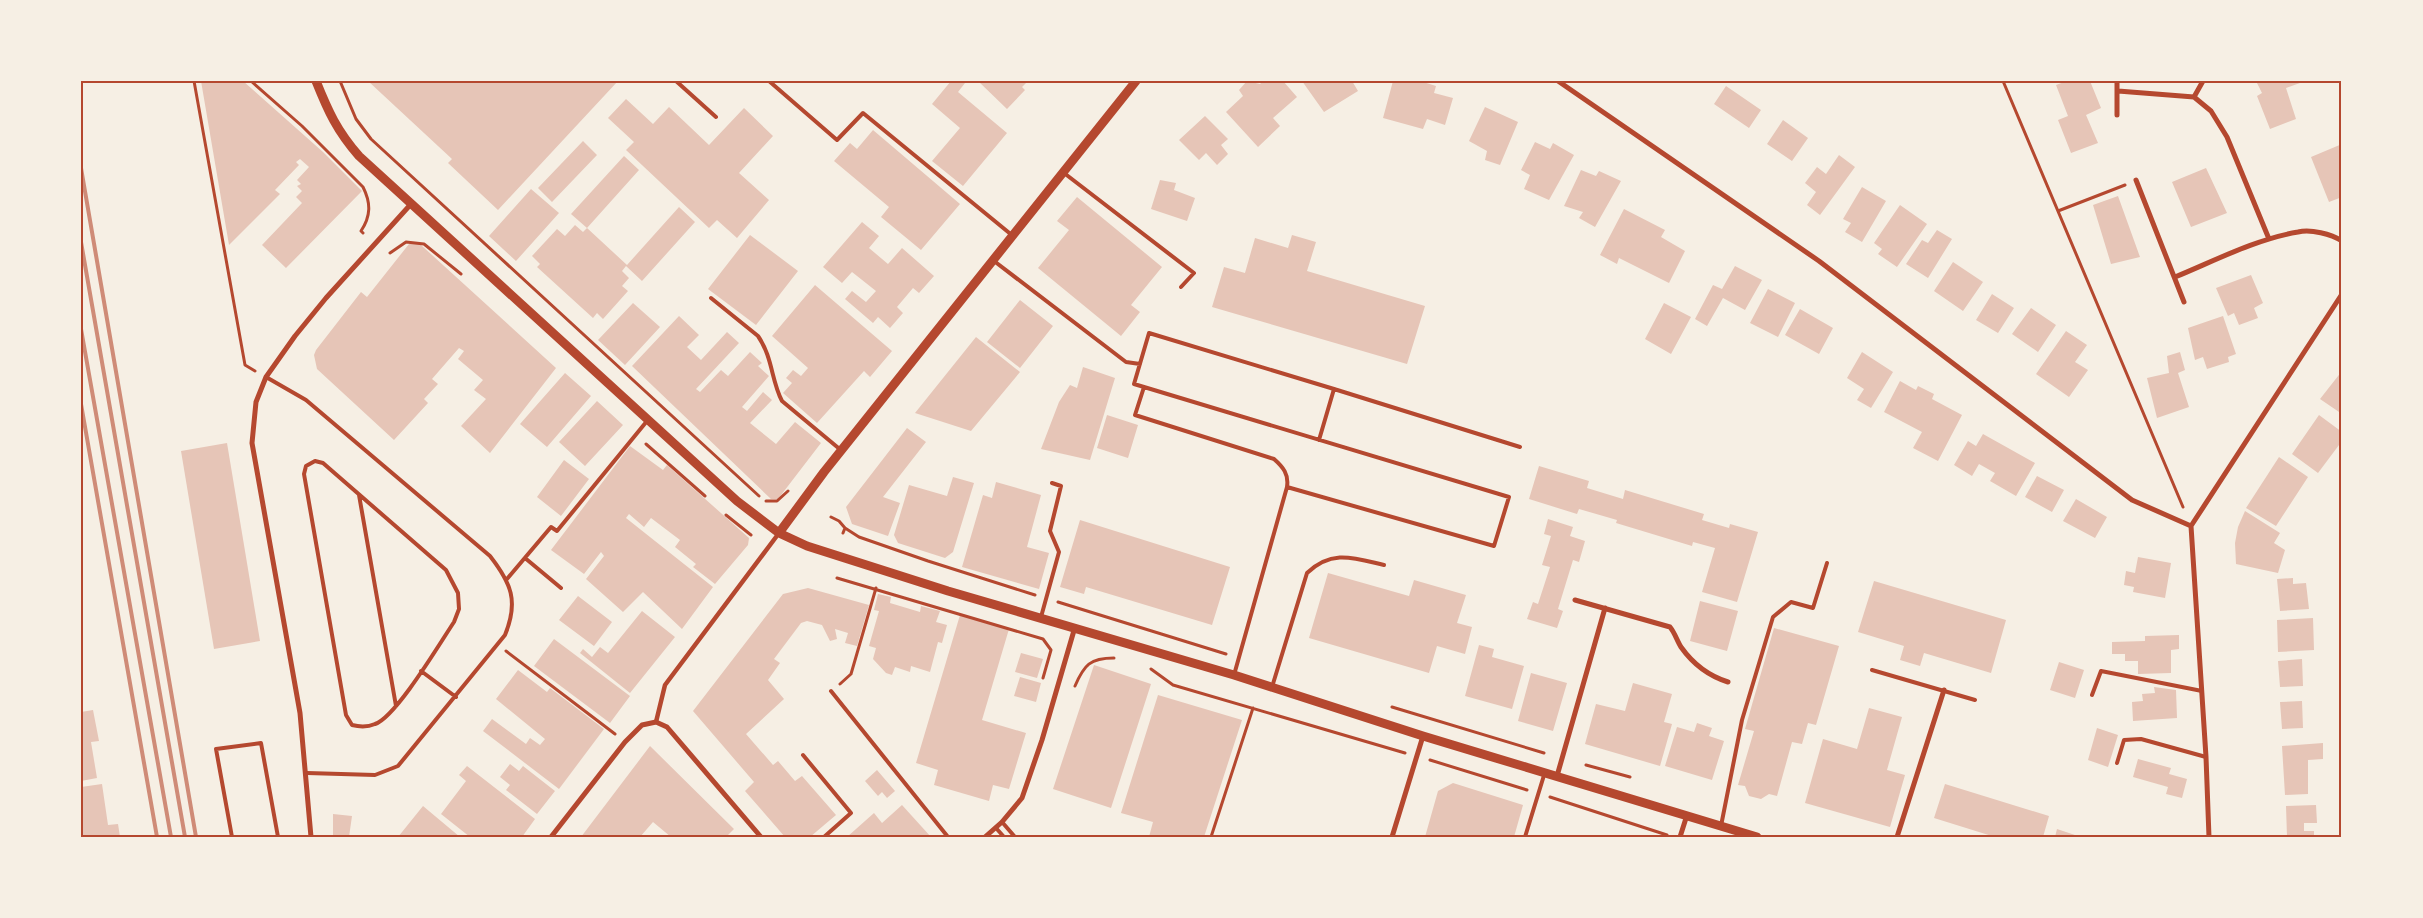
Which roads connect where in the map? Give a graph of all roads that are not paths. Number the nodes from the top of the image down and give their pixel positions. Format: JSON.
{"nodes":[{"id":1,"x":316,"y":81,"type":"edge"},
{"id":2,"x":676,"y":81,"type":"edge"},
{"id":3,"x":769,"y":81,"type":"edge"},
{"id":4,"x":1136,"y":81,"type":"edge"},
{"id":5,"x":1558,"y":81,"type":"edge"},
{"id":6,"x":2117,"y":81,"type":"edge"},
{"id":7,"x":2203,"y":81,"type":"edge"},
{"id":8,"x":2118,"y":92,"type":"junction"},
{"id":9,"x":2194,"y":96,"type":"junction"},
{"id":10,"x":2117,"y":115,"type":"dead end"},
{"id":11,"x":716,"y":117,"type":"dead end"},
{"id":12,"x":1064,"y":172,"type":"junction"},
{"id":13,"x":2136,"y":180,"type":"road end"},
{"id":14,"x":411,"y":204,"type":"junction"},
{"id":15,"x":1013,"y":236,"type":"junction"},
{"id":16,"x":2269,"y":239,"type":"junction"},
{"id":17,"x":2342,"y":241,"type":"edge"},
{"id":18,"x":994,"y":261,"type":"junction"},
{"id":19,"x":2175,"y":277,"type":"junction"},
{"id":20,"x":1181,"y":287,"type":"dead end"},
{"id":21,"x":2342,"y":294,"type":"edge"},
{"id":22,"x":711,"y":298,"type":"dead end"},
{"id":23,"x":2184,"y":302,"type":"dead end"},
{"id":24,"x":1140,"y":364,"type":"junction"},
{"id":25,"x":266,"y":377,"type":"junction"},
{"id":26,"x":1144,"y":386,"type":"junction"},
{"id":27,"x":1334,"y":389,"type":"junction"},
{"id":28,"x":648,"y":419,"type":"junction"},
{"id":29,"x":1319,"y":440,"type":"junction"},
{"id":30,"x":1520,"y":446,"type":"dead end"},
{"id":31,"x":842,"y":451,"type":"junction"},
{"id":32,"x":1052,"y":483,"type":"dead end"},
{"id":33,"x":1287,"y":487,"type":"junction"},
{"id":34,"x":359,"y":494,"type":"junction"},
{"id":35,"x":2191,"y":526,"type":"junction"},
{"id":36,"x":779,"y":533,"type":"junction"},
{"id":37,"x":525,"y":558,"type":"junction"},
{"id":38,"x":1827,"y":563,"type":"dead end"},
{"id":39,"x":1384,"y":565,"type":"dead end"},
{"id":40,"x":507,"y":579,"type":"junction"},
{"id":41,"x":561,"y":588,"type":"dead end"},
{"id":42,"x":1575,"y":600,"type":"dead end"},
{"id":43,"x":1605,"y":608,"type":"junction"},
{"id":44,"x":1041,"y":617,"type":"junction"},
{"id":45,"x":1075,"y":627,"type":"junction"},
{"id":46,"x":421,"y":670,"type":"junction"},
{"id":47,"x":1872,"y":670,"type":"dead end"},
{"id":48,"x":1234,"y":674,"type":"junction"},
{"id":49,"x":1728,"y":682,"type":"dead end"},
{"id":50,"x":1272,"y":687,"type":"junction"},
{"id":51,"x":1944,"y":690,"type":"junction"},
{"id":52,"x":830,"y":691,"type":"road end"},
{"id":53,"x":2202,"y":691,"type":"junction"},
{"id":54,"x":2092,"y":695,"type":"dead end"},
{"id":55,"x":456,"y":697,"type":"junction"},
{"id":56,"x":1975,"y":700,"type":"dead end"},
{"id":57,"x":396,"y":706,"type":"junction"},
{"id":58,"x":656,"y":722,"type":"junction"},
{"id":59,"x":1423,"y":736,"type":"junction"},
{"id":60,"x":803,"y":756,"type":"dead end"},
{"id":61,"x":2206,"y":757,"type":"junction"},
{"id":62,"x":2117,"y":763,"type":"dead end"},
{"id":63,"x":1545,"y":772,"type":"junction"},
{"id":64,"x":307,"y":773,"type":"junction"},
{"id":65,"x":1557,"y":776,"type":"junction"},
{"id":66,"x":1687,"y":815,"type":"junction"},
{"id":67,"x":1002,"y":822,"type":"junction"},
{"id":68,"x":1720,"y":826,"type":"junction"},
{"id":69,"x":996,"y":828,"type":"junction"},
{"id":70,"x":232,"y":837,"type":"edge"},
{"id":71,"x":278,"y":837,"type":"edge"},
{"id":72,"x":311,"y":837,"type":"edge"},
{"id":73,"x":551,"y":837,"type":"edge"},
{"id":74,"x":760,"y":837,"type":"edge"},
{"id":75,"x":824,"y":837,"type":"edge"},
{"id":76,"x":948,"y":837,"type":"edge"},
{"id":77,"x":986,"y":837,"type":"edge"},
{"id":78,"x":1004,"y":837,"type":"edge"},
{"id":79,"x":1015,"y":837,"type":"edge"},
{"id":80,"x":1392,"y":837,"type":"edge"},
{"id":81,"x":1525,"y":837,"type":"edge"},
{"id":82,"x":1680,"y":837,"type":"edge"},
{"id":83,"x":1757,"y":837,"type":"edge"},
{"id":84,"x":1897,"y":837,"type":"edge"},
{"id":85,"x":2209,"y":837,"type":"edge"}],
"edges":[{"from":1,"to":14,"type":"street"},
{"from":2,"to":11,"type":"lane"},
{"from":3,"to":15,"type":"lane"},
{"from":4,"to":12,"type":"street"},
{"from":5,"to":35,"type":"street"},
{"from":6,"to":8,"type":"street"},
{"from":7,"to":9,"type":"street"},
{"from":8,"to":9,"type":"street"},
{"from":8,"to":10,"type":"street"},
{"from":9,"to":16,"type":"street"},
{"from":12,"to":15,"type":"street"},
{"from":12,"to":20,"type":"lane"},
{"from":13,"to":19,"type":"street"},
{"from":14,"to":25,"type":"street"},
{"from":14,"to":28,"type":"street"},
{"from":15,"to":18,"type":"street"},
{"from":16,"to":17,"type":"street"},
{"from":16,"to":19,"type":"street"},
{"from":18,"to":24,"type":"lane"},
{"from":18,"to":31,"type":"street"},
{"from":19,"to":23,"type":"street"},
{"from":21,"to":35,"type":"street"},
{"from":22,"to":31,"type":"lane"},
{"from":24,"to":26,"type":"lane"},
{"from":24,"to":27,"type":"lane"},
{"from":25,"to":40,"type":"lane"},
{"from":25,"to":64,"type":"street"},
{"from":26,"to":29,"type":"lane"},
{"from":26,"to":33,"type":"lane"},
{"from":27,"to":29,"type":"lane"},
{"from":27,"to":30,"type":"lane"},
{"from":28,"to":36,"type":"street"},
{"from":28,"to":37,"type":"lane"},
{"from":29,"to":33,"type":"lane"},
{"from":31,"to":36,"type":"street"},
{"from":32,"to":44,"type":"lane"},
{"from":33,"to":48,"type":"lane"},
{"from":34,"to":46,"type":"lane"},
{"from":34,"to":57,"type":"lane"},
{"from":34,"to":57,"type":"lane"},
{"from":35,"to":53,"type":"street"},
{"from":36,"to":44,"type":"street"},
{"from":36,"to":58,"type":"street"},
{"from":37,"to":40,"type":"lane"},
{"from":37,"to":41,"type":"lane"},
{"from":38,"to":68,"type":"lane"},
{"from":39,"to":50,"type":"lane"},
{"from":40,"to":55,"type":"lane"},
{"from":42,"to":43,"type":"street"},
{"from":43,"to":49,"type":"street"},
{"from":43,"to":65,"type":"street"},
{"from":44,"to":45,"type":"street"},
{"from":45,"to":48,"type":"street"},
{"from":45,"to":67,"type":"street"},
{"from":46,"to":55,"type":"lane"},
{"from":46,"to":57,"type":"lane"},
{"from":47,"to":51,"type":"lane"},
{"from":48,"to":50,"type":"street"},
{"from":50,"to":59,"type":"street"},
{"from":51,"to":56,"type":"lane"},
{"from":51,"to":84,"type":"street"},
{"from":52,"to":76,"type":"lane"},
{"from":53,"to":54,"type":"lane"},
{"from":53,"to":61,"type":"street"},
{"from":55,"to":64,"type":"lane"},
{"from":58,"to":73,"type":"street"},
{"from":58,"to":74,"type":"street"},
{"from":59,"to":63,"type":"street"},
{"from":59,"to":80,"type":"street"},
{"from":60,"to":75,"type":"lane"},
{"from":61,"to":62,"type":"lane"},
{"from":61,"to":85,"type":"street"},
{"from":63,"to":65,"type":"street"},
{"from":63,"to":81,"type":"lane"},
{"from":64,"to":72,"type":"street"},
{"from":65,"to":66,"type":"street"},
{"from":66,"to":68,"type":"street"},
{"from":66,"to":82,"type":"street"},
{"from":67,"to":69,"type":"street"},
{"from":67,"to":79,"type":"lane"},
{"from":68,"to":83,"type":"street"},
{"from":69,"to":77,"type":"street"},
{"from":69,"to":78,"type":"lane"},
{"from":70,"to":71,"type":"lane"}]}
